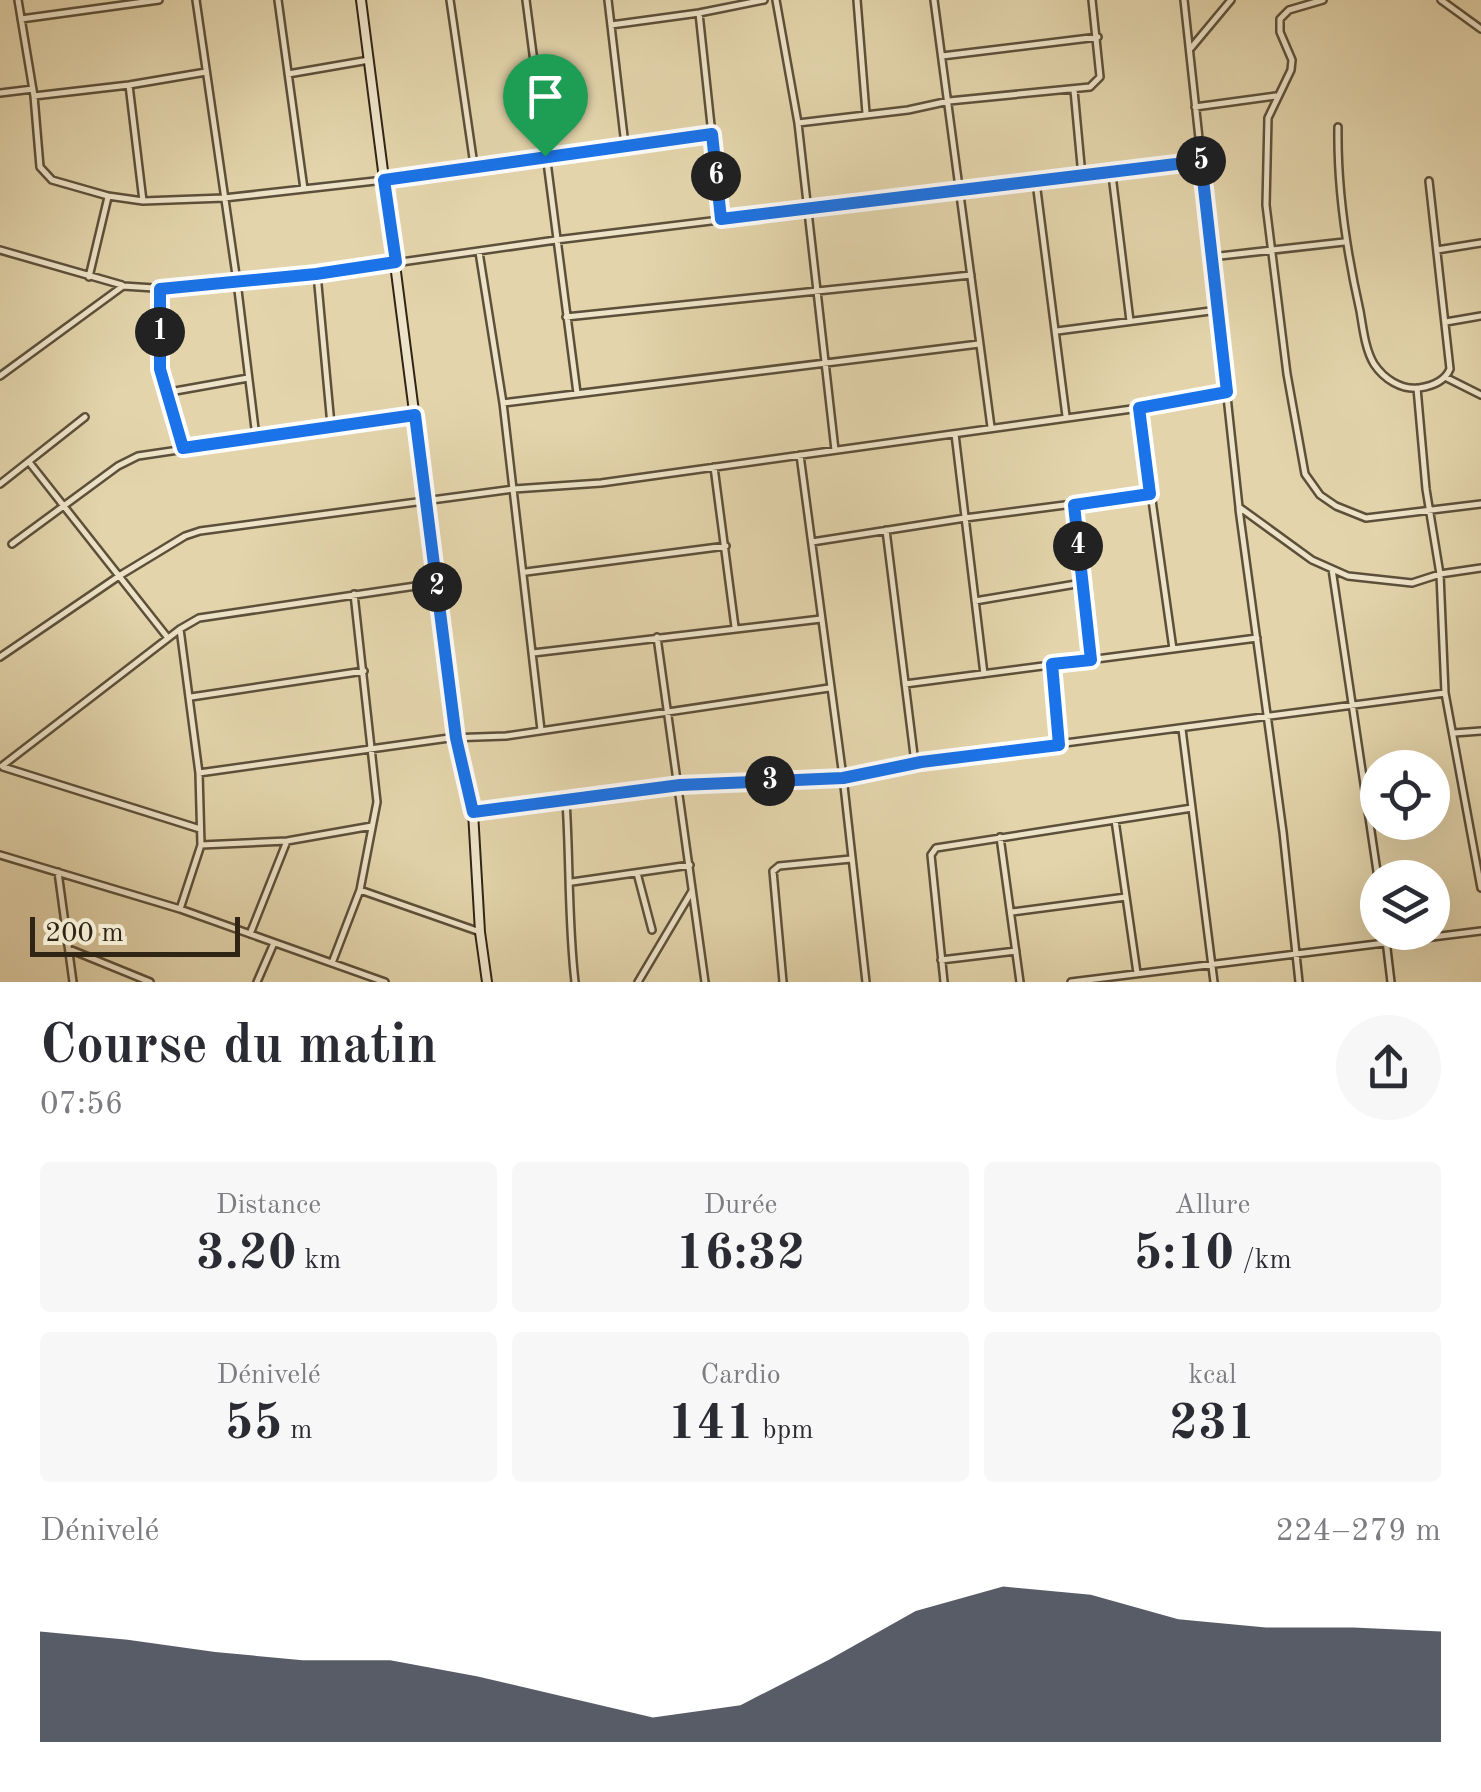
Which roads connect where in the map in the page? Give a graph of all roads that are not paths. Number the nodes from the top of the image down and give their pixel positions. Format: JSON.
{"nodes":[{"id":1,"x":18,"y":0,"type":"edge"},
{"id":2,"x":159,"y":0,"type":"edge"},
{"id":3,"x":196,"y":0,"type":"edge"},
{"id":4,"x":278,"y":0,"type":"edge"},
{"id":5,"x":361,"y":0,"type":"edge"},
{"id":6,"x":450,"y":0,"type":"edge"},
{"id":7,"x":526,"y":0,"type":"edge"},
{"id":8,"x":608,"y":0,"type":"edge"},
{"id":9,"x":764,"y":0,"type":"edge"},
{"id":10,"x":776,"y":0,"type":"edge"},
{"id":11,"x":857,"y":0,"type":"edge"},
{"id":12,"x":934,"y":0,"type":"edge"},
{"id":13,"x":1092,"y":0,"type":"edge"},
{"id":14,"x":1184,"y":0,"type":"edge"},
{"id":15,"x":1231,"y":0,"type":"edge"},
{"id":16,"x":1324,"y":0,"type":"edge"},
{"id":17,"x":1441,"y":0,"type":"edge"},
{"id":18,"x":699,"y":13,"type":"junction"},
{"id":19,"x":21,"y":19,"type":"junction"},
{"id":20,"x":611,"y":25,"type":"junction"},
{"id":21,"x":1481,"y":29,"type":"edge"},
{"id":22,"x":1098,"y":37,"type":"junction"},
{"id":23,"x":1188,"y":50,"type":"junction"},
{"id":24,"x":942,"y":56,"type":"junction"},
{"id":25,"x":368,"y":60,"type":"junction"},
{"id":26,"x":206,"y":72,"type":"junction"},
{"id":27,"x":288,"y":74,"type":"junction"},
{"id":28,"x":128,"y":85,"type":"junction"},
{"id":29,"x":1074,"y":90,"type":"junction"},
{"id":30,"x":33,"y":92,"type":"junction"},
{"id":31,"x":0,"y":93,"type":"edge"},
{"id":32,"x":1278,"y":96,"type":"junction"},
{"id":33,"x":948,"y":101,"type":"junction"},
{"id":34,"x":1194,"y":107,"type":"junction"},
{"id":35,"x":866,"y":113,"type":"junction"},
{"id":36,"x":798,"y":123,"type":"junction"},
{"id":37,"x":1338,"y":127,"type":"dead end"},
{"id":38,"x":712,"y":134,"type":"junction"},
{"id":39,"x":625,"y":145,"type":"junction"},
{"id":40,"x":545,"y":156,"type":"junction"},
{"id":41,"x":1201,"y":161,"type":"junction"},
{"id":42,"x":474,"y":165,"type":"junction"},
{"id":43,"x":1112,"y":174,"type":"junction"},
{"id":44,"x":1082,"y":176,"type":"junction"},
{"id":45,"x":384,"y":180,"type":"junction"},
{"id":46,"x":1428,"y":181,"type":"dead end"},
{"id":47,"x":1036,"y":182,"type":"junction"},
{"id":48,"x":304,"y":189,"type":"junction"},
{"id":49,"x":960,"y":190,"type":"junction"},
{"id":50,"x":108,"y":196,"type":"junction"},
{"id":51,"x":224,"y":198,"type":"junction"},
{"id":52,"x":143,"y":201,"type":"junction"},
{"id":53,"x":806,"y":210,"type":"junction"},
{"id":54,"x":721,"y":219,"type":"junction"},
{"id":55,"x":556,"y":240,"type":"junction"},
{"id":56,"x":1344,"y":242,"type":"junction"},
{"id":57,"x":1481,"y":243,"type":"edge"},
{"id":58,"x":0,"y":250,"type":"edge"},
{"id":59,"x":1272,"y":250,"type":"junction"},
{"id":60,"x":1437,"y":250,"type":"junction"},
{"id":61,"x":480,"y":252,"type":"junction"},
{"id":62,"x":1212,"y":256,"type":"junction"},
{"id":63,"x":396,"y":262,"type":"junction"},
{"id":64,"x":316,"y":274,"type":"junction"},
{"id":65,"x":971,"y":275,"type":"junction"},
{"id":66,"x":89,"y":277,"type":"junction"},
{"id":67,"x":237,"y":282,"type":"junction"},
{"id":68,"x":123,"y":286,"type":"junction"},
{"id":69,"x":160,"y":289,"type":"junction"},
{"id":70,"x":816,"y":291,"type":"junction"},
{"id":71,"x":1218,"y":310,"type":"junction"},
{"id":72,"x":1481,"y":316,"type":"edge"},
{"id":73,"x":566,"y":317,"type":"junction"},
{"id":74,"x":1130,"y":321,"type":"junction"},
{"id":75,"x":1446,"y":322,"type":"junction"},
{"id":76,"x":1057,"y":331,"type":"junction"},
{"id":77,"x":980,"y":344,"type":"junction"},
{"id":78,"x":824,"y":364,"type":"junction"},
{"id":79,"x":0,"y":376,"type":"edge"},
{"id":80,"x":248,"y":378,"type":"junction"},
{"id":81,"x":1446,"y":378,"type":"junction"},
{"id":82,"x":1417,"y":388,"type":"junction"},
{"id":83,"x":1227,"y":392,"type":"junction"},
{"id":84,"x":164,"y":393,"type":"junction"},
{"id":85,"x":577,"y":393,"type":"junction"},
{"id":86,"x":1481,"y":395,"type":"edge"},
{"id":87,"x":503,"y":403,"type":"junction"},
{"id":88,"x":1139,"y":408,"type":"junction"},
{"id":89,"x":415,"y":415,"type":"junction"},
{"id":90,"x":1066,"y":416,"type":"junction"},
{"id":91,"x":85,"y":417,"type":"dead end"},
{"id":92,"x":331,"y":426,"type":"junction"},
{"id":93,"x":991,"y":427,"type":"junction"},
{"id":94,"x":955,"y":434,"type":"junction"},
{"id":95,"x":256,"y":437,"type":"junction"},
{"id":96,"x":183,"y":448,"type":"junction"},
{"id":97,"x":836,"y":450,"type":"junction"},
{"id":98,"x":800,"y":455,"type":"junction"},
{"id":99,"x":29,"y":462,"type":"junction"},
{"id":100,"x":714,"y":467,"type":"junction"},
{"id":101,"x":0,"y":484,"type":"edge"},
{"id":102,"x":514,"y":489,"type":"junction"},
{"id":103,"x":1150,"y":494,"type":"junction"},
{"id":104,"x":425,"y":501,"type":"junction"},
{"id":105,"x":1481,"y":504,"type":"edge"},
{"id":106,"x":1074,"y":505,"type":"junction"},
{"id":107,"x":63,"y":506,"type":"junction"},
{"id":108,"x":1239,"y":508,"type":"junction"},
{"id":109,"x":1429,"y":509,"type":"junction"},
{"id":110,"x":965,"y":518,"type":"junction"},
{"id":111,"x":886,"y":530,"type":"junction"},
{"id":112,"x":811,"y":542,"type":"junction"},
{"id":113,"x":12,"y":544,"type":"dead end"},
{"id":114,"x":726,"y":546,"type":"junction"},
{"id":115,"x":1481,"y":568,"type":"edge"},
{"id":116,"x":1332,"y":569,"type":"junction"},
{"id":117,"x":525,"y":572,"type":"junction"},
{"id":118,"x":1440,"y":574,"type":"junction"},
{"id":119,"x":119,"y":576,"type":"junction"},
{"id":120,"x":1082,"y":582,"type":"junction"},
{"id":121,"x":436,"y":583,"type":"junction"},
{"id":122,"x":354,"y":594,"type":"junction"},
{"id":123,"x":975,"y":601,"type":"junction"},
{"id":124,"x":820,"y":619,"type":"junction"},
{"id":125,"x":735,"y":628,"type":"junction"},
{"id":126,"x":180,"y":629,"type":"junction"},
{"id":127,"x":656,"y":637,"type":"junction"},
{"id":128,"x":168,"y":638,"type":"junction"},
{"id":129,"x":1257,"y":638,"type":"junction"},
{"id":130,"x":1173,"y":649,"type":"junction"},
{"id":131,"x":533,"y":653,"type":"junction"},
{"id":132,"x":0,"y":657,"type":"edge"},
{"id":133,"x":1091,"y":660,"type":"junction"},
{"id":134,"x":1052,"y":664,"type":"junction"},
{"id":135,"x":364,"y":671,"type":"junction"},
{"id":136,"x":984,"y":674,"type":"junction"},
{"id":137,"x":906,"y":684,"type":"junction"},
{"id":138,"x":829,"y":688,"type":"junction"},
{"id":139,"x":1445,"y":693,"type":"junction"},
{"id":140,"x":190,"y":697,"type":"junction"},
{"id":141,"x":1351,"y":704,"type":"junction"},
{"id":142,"x":668,"y":713,"type":"junction"},
{"id":143,"x":1268,"y":718,"type":"junction"},
{"id":144,"x":1182,"y":729,"type":"junction"},
{"id":145,"x":541,"y":730,"type":"junction"},
{"id":146,"x":1481,"y":731,"type":"edge"},
{"id":147,"x":1454,"y":734,"type":"junction"},
{"id":148,"x":456,"y":738,"type":"junction"},
{"id":149,"x":1059,"y":745,"type":"junction"},
{"id":150,"x":371,"y":750,"type":"junction"},
{"id":151,"x":914,"y":763,"type":"junction"},
{"id":152,"x":1,"y":766,"type":"edge"},
{"id":153,"x":198,"y":773,"type":"junction"},
{"id":154,"x":843,"y":778,"type":"junction"},
{"id":155,"x":680,"y":785,"type":"junction"},
{"id":156,"x":566,"y":800,"type":"junction"},
{"id":157,"x":1192,"y":808,"type":"junction"},
{"id":158,"x":473,"y":812,"type":"junction"},
{"id":159,"x":1116,"y":820,"type":"junction"},
{"id":160,"x":372,"y":826,"type":"junction"},
{"id":161,"x":200,"y":829,"type":"junction"},
{"id":162,"x":1000,"y":838,"type":"junction"},
{"id":163,"x":287,"y":841,"type":"junction"},
{"id":164,"x":201,"y":845,"type":"junction"},
{"id":165,"x":0,"y":855,"type":"edge"},
{"id":166,"x":851,"y":859,"type":"junction"},
{"id":167,"x":1375,"y":860,"type":"edge"},
{"id":168,"x":690,"y":865,"type":"junction"},
{"id":169,"x":58,"y":872,"type":"junction"},
{"id":170,"x":637,"y":873,"type":"junction"},
{"id":171,"x":572,"y":882,"type":"junction"},
{"id":172,"x":1481,"y":884,"type":"edge"},
{"id":173,"x":693,"y":888,"type":"junction"},
{"id":174,"x":360,"y":890,"type":"junction"},
{"id":175,"x":1126,"y":897,"type":"junction"},
{"id":176,"x":180,"y":909,"type":"junction"},
{"id":177,"x":1012,"y":912,"type":"junction"},
{"id":178,"x":652,"y":930,"type":"dead end"},
{"id":179,"x":1481,"y":931,"type":"edge"},
{"id":180,"x":480,"y":932,"type":"junction"},
{"id":181,"x":250,"y":934,"type":"junction"},
{"id":182,"x":1450,"y":936,"type":"edge"},
{"id":183,"x":274,"y":943,"type":"junction"},
{"id":184,"x":1360,"y":948,"type":"edge"},
{"id":185,"x":69,"y":950,"type":"junction"},
{"id":186,"x":1387,"y":950,"type":"edge"},
{"id":187,"x":1016,"y":951,"type":"junction"},
{"id":188,"x":1295,"y":956,"type":"junction"},
{"id":189,"x":941,"y":960,"type":"junction"},
{"id":190,"x":332,"y":963,"type":"junction"},
{"id":191,"x":1212,"y":965,"type":"junction"},
{"id":192,"x":1137,"y":973,"type":"junction"},
{"id":193,"x":576,"y":981,"type":"edge"},
{"id":194,"x":73,"y":982,"type":"edge"},
{"id":195,"x":150,"y":982,"type":"edge"},
{"id":196,"x":258,"y":982,"type":"edge"},
{"id":197,"x":386,"y":982,"type":"edge"},
{"id":198,"x":486,"y":982,"type":"edge"},
{"id":199,"x":638,"y":982,"type":"edge"},
{"id":200,"x":705,"y":982,"type":"edge"},
{"id":201,"x":783,"y":982,"type":"edge"},
{"id":202,"x":866,"y":982,"type":"edge"},
{"id":203,"x":944,"y":982,"type":"edge"},
{"id":204,"x":1020,"y":982,"type":"edge"},
{"id":205,"x":1071,"y":982,"type":"edge"},
{"id":206,"x":1214,"y":982,"type":"edge"},
{"id":207,"x":1299,"y":982,"type":"edge"},
{"id":208,"x":1391,"y":982,"type":"edge"}],
"edges":[{"from":1,"to":19,"type":"street"},
{"from":2,"to":19,"type":"street"},
{"from":3,"to":26,"type":"street"},
{"from":4,"to":27,"type":"street"},
{"from":5,"to":25,"type":"street"},
{"from":6,"to":42,"type":"street"},
{"from":7,"to":40,"type":"street"},
{"from":8,"to":20,"type":"street"},
{"from":9,"to":18,"type":"street"},
{"from":10,"to":36,"type":"street"},
{"from":11,"to":35,"type":"street"},
{"from":12,"to":24,"type":"street"},
{"from":13,"to":22,"type":"street"},
{"from":14,"to":23,"type":"street"},
{"from":15,"to":23,"type":"street"},
{"from":16,"to":32,"type":"street"},
{"from":17,"to":21,"type":"street"},
{"from":18,"to":20,"type":"street"},
{"from":18,"to":38,"type":"street"},
{"from":19,"to":30,"type":"street"},
{"from":20,"to":39,"type":"street"},
{"from":22,"to":24,"type":"street"},
{"from":22,"to":29,"type":"street"},
{"from":23,"to":34,"type":"street"},
{"from":24,"to":33,"type":"street"},
{"from":25,"to":27,"type":"street"},
{"from":25,"to":45,"type":"street"},
{"from":26,"to":28,"type":"street"},
{"from":26,"to":51,"type":"street"},
{"from":27,"to":48,"type":"street"},
{"from":28,"to":30,"type":"street"},
{"from":28,"to":52,"type":"street"},
{"from":29,"to":33,"type":"street"},
{"from":29,"to":44,"type":"street"},
{"from":30,"to":31,"type":"street"},
{"from":30,"to":50,"type":"street"},
{"from":32,"to":34,"type":"street"},
{"from":32,"to":59,"type":"street"},
{"from":33,"to":35,"type":"street"},
{"from":33,"to":49,"type":"street"},
{"from":34,"to":41,"type":"street"},
{"from":35,"to":36,"type":"street"},
{"from":36,"to":53,"type":"street"},
{"from":37,"to":56,"type":"street"},
{"from":38,"to":39,"type":"street"},
{"from":38,"to":54,"type":"street"},
{"from":39,"to":40,"type":"street"},
{"from":40,"to":42,"type":"street"},
{"from":40,"to":55,"type":"street"},
{"from":41,"to":43,"type":"street"},
{"from":41,"to":62,"type":"street"},
{"from":42,"to":45,"type":"street"},
{"from":43,"to":44,"type":"street"},
{"from":43,"to":74,"type":"street"},
{"from":44,"to":47,"type":"street"},
{"from":45,"to":48,"type":"street"},
{"from":45,"to":63,"type":"street"},
{"from":46,"to":60,"type":"street"},
{"from":47,"to":49,"type":"street"},
{"from":47,"to":76,"type":"street"},
{"from":48,"to":51,"type":"street"},
{"from":49,"to":53,"type":"street"},
{"from":49,"to":65,"type":"street"},
{"from":50,"to":52,"type":"street"},
{"from":50,"to":66,"type":"street"},
{"from":51,"to":52,"type":"street"},
{"from":51,"to":67,"type":"street"},
{"from":53,"to":54,"type":"street"},
{"from":53,"to":70,"type":"street"},
{"from":54,"to":55,"type":"street"},
{"from":55,"to":61,"type":"street"},
{"from":55,"to":73,"type":"street"},
{"from":56,"to":59,"type":"street"},
{"from":56,"to":82,"type":"street"},
{"from":57,"to":60,"type":"street"},
{"from":58,"to":66,"type":"street"},
{"from":59,"to":62,"type":"street"},
{"from":59,"to":109,"type":"street"},
{"from":60,"to":75,"type":"street"},
{"from":61,"to":63,"type":"street"},
{"from":61,"to":87,"type":"street"},
{"from":62,"to":71,"type":"street"},
{"from":63,"to":64,"type":"street"},
{"from":63,"to":89,"type":"street"},
{"from":64,"to":67,"type":"street"},
{"from":64,"to":92,"type":"street"},
{"from":65,"to":70,"type":"street"},
{"from":65,"to":77,"type":"street"},
{"from":66,"to":68,"type":"street"},
{"from":67,"to":69,"type":"street"},
{"from":67,"to":80,"type":"street"},
{"from":68,"to":69,"type":"street"},
{"from":68,"to":79,"type":"street"},
{"from":69,"to":84,"type":"street"},
{"from":70,"to":73,"type":"street"},
{"from":70,"to":78,"type":"street"},
{"from":71,"to":74,"type":"street"},
{"from":71,"to":83,"type":"street"},
{"from":72,"to":75,"type":"street"},
{"from":73,"to":85,"type":"street"},
{"from":74,"to":76,"type":"street"},
{"from":75,"to":81,"type":"street"},
{"from":76,"to":90,"type":"street"},
{"from":77,"to":78,"type":"street"},
{"from":77,"to":93,"type":"street"},
{"from":78,"to":85,"type":"street"},
{"from":78,"to":97,"type":"street"},
{"from":80,"to":84,"type":"street"},
{"from":80,"to":95,"type":"street"},
{"from":81,"to":82,"type":"street"},
{"from":81,"to":86,"type":"street"},
{"from":82,"to":109,"type":"street"},
{"from":83,"to":88,"type":"street"},
{"from":83,"to":108,"type":"street"},
{"from":84,"to":96,"type":"street"},
{"from":85,"to":87,"type":"street"},
{"from":87,"to":102,"type":"street"},
{"from":88,"to":90,"type":"street"},
{"from":88,"to":103,"type":"street"},
{"from":89,"to":92,"type":"street"},
{"from":89,"to":104,"type":"street"},
{"from":90,"to":93,"type":"street"},
{"from":91,"to":99,"type":"street"},
{"from":92,"to":95,"type":"street"},
{"from":93,"to":94,"type":"street"},
{"from":94,"to":97,"type":"street"},
{"from":94,"to":110,"type":"street"},
{"from":95,"to":96,"type":"street"},
{"from":96,"to":107,"type":"street"},
{"from":97,"to":98,"type":"street"},
{"from":98,"to":100,"type":"street"},
{"from":98,"to":112,"type":"street"},
{"from":99,"to":101,"type":"street"},
{"from":99,"to":107,"type":"street"},
{"from":100,"to":102,"type":"street"},
{"from":100,"to":114,"type":"street"},
{"from":102,"to":104,"type":"street"},
{"from":102,"to":117,"type":"street"},
{"from":103,"to":106,"type":"street"},
{"from":103,"to":130,"type":"street"},
{"from":104,"to":119,"type":"street"},
{"from":104,"to":121,"type":"street"},
{"from":105,"to":109,"type":"street"},
{"from":106,"to":110,"type":"street"},
{"from":106,"to":120,"type":"street"},
{"from":107,"to":113,"type":"street"},
{"from":107,"to":119,"type":"street"},
{"from":108,"to":116,"type":"street"},
{"from":108,"to":129,"type":"street"},
{"from":109,"to":118,"type":"street"},
{"from":110,"to":111,"type":"street"},
{"from":110,"to":123,"type":"street"},
{"from":111,"to":112,"type":"street"},
{"from":111,"to":137,"type":"street"},
{"from":112,"to":124,"type":"street"},
{"from":114,"to":117,"type":"street"},
{"from":114,"to":125,"type":"street"},
{"from":115,"to":118,"type":"street"},
{"from":116,"to":118,"type":"street"},
{"from":116,"to":141,"type":"street"},
{"from":117,"to":131,"type":"street"},
{"from":118,"to":139,"type":"street"},
{"from":119,"to":128,"type":"street"},
{"from":119,"to":132,"type":"street"},
{"from":120,"to":123,"type":"street"},
{"from":120,"to":133,"type":"street"},
{"from":121,"to":122,"type":"street"},
{"from":121,"to":148,"type":"street"},
{"from":122,"to":126,"type":"street"},
{"from":122,"to":135,"type":"street"},
{"from":123,"to":136,"type":"street"},
{"from":124,"to":125,"type":"street"},
{"from":124,"to":138,"type":"street"},
{"from":125,"to":127,"type":"street"},
{"from":126,"to":128,"type":"street"},
{"from":126,"to":140,"type":"street"},
{"from":127,"to":131,"type":"street"},
{"from":127,"to":142,"type":"street"},
{"from":128,"to":152,"type":"street"},
{"from":129,"to":130,"type":"street"},
{"from":129,"to":143,"type":"street"},
{"from":130,"to":133,"type":"street"},
{"from":131,"to":145,"type":"street"},
{"from":133,"to":134,"type":"street"},
{"from":134,"to":136,"type":"street"},
{"from":134,"to":149,"type":"street"},
{"from":135,"to":140,"type":"street"},
{"from":135,"to":150,"type":"street"},
{"from":136,"to":137,"type":"street"},
{"from":137,"to":151,"type":"street"},
{"from":138,"to":142,"type":"street"},
{"from":138,"to":154,"type":"street"},
{"from":139,"to":141,"type":"street"},
{"from":139,"to":147,"type":"street"},
{"from":140,"to":153,"type":"street"},
{"from":141,"to":143,"type":"street"},
{"from":141,"to":167,"type":"street"},
{"from":142,"to":145,"type":"street"},
{"from":142,"to":155,"type":"street"},
{"from":143,"to":144,"type":"street"},
{"from":143,"to":188,"type":"street"},
{"from":144,"to":149,"type":"street"},
{"from":144,"to":157,"type":"street"},
{"from":145,"to":148,"type":"street"},
{"from":146,"to":147,"type":"street"},
{"from":147,"to":172,"type":"street"},
{"from":148,"to":150,"type":"street"},
{"from":148,"to":158,"type":"street"},
{"from":149,"to":151,"type":"street"},
{"from":150,"to":153,"type":"street"},
{"from":150,"to":160,"type":"street"},
{"from":151,"to":154,"type":"street"},
{"from":152,"to":161,"type":"street"},
{"from":153,"to":161,"type":"street"},
{"from":154,"to":155,"type":"street"},
{"from":154,"to":166,"type":"street"},
{"from":155,"to":156,"type":"street"},
{"from":155,"to":168,"type":"street"},
{"from":156,"to":158,"type":"street"},
{"from":156,"to":171,"type":"street"},
{"from":157,"to":159,"type":"street"},
{"from":157,"to":191,"type":"street"},
{"from":158,"to":180,"type":"street"},
{"from":159,"to":162,"type":"street"},
{"from":159,"to":175,"type":"street"},
{"from":160,"to":163,"type":"street"},
{"from":160,"to":174,"type":"street"},
{"from":161,"to":164,"type":"street"},
{"from":162,"to":177,"type":"street"},
{"from":162,"to":189,"type":"street"},
{"from":163,"to":164,"type":"street"},
{"from":163,"to":181,"type":"street"},
{"from":164,"to":176,"type":"street"},
{"from":165,"to":169,"type":"street"},
{"from":166,"to":201,"type":"street"},
{"from":166,"to":202,"type":"street"},
{"from":168,"to":170,"type":"street"},
{"from":168,"to":173,"type":"street"},
{"from":169,"to":176,"type":"street"},
{"from":169,"to":185,"type":"street"},
{"from":170,"to":171,"type":"street"},
{"from":170,"to":178,"type":"street"},
{"from":171,"to":193,"type":"street"},
{"from":173,"to":199,"type":"street"},
{"from":173,"to":200,"type":"street"},
{"from":174,"to":180,"type":"street"},
{"from":174,"to":190,"type":"street"},
{"from":175,"to":177,"type":"street"},
{"from":175,"to":192,"type":"street"},
{"from":176,"to":181,"type":"street"},
{"from":177,"to":187,"type":"street"},
{"from":179,"to":182,"type":"street"},
{"from":180,"to":198,"type":"street"},
{"from":181,"to":183,"type":"street"},
{"from":183,"to":190,"type":"street"},
{"from":183,"to":196,"type":"street"},
{"from":184,"to":188,"type":"street"},
{"from":185,"to":194,"type":"street"},
{"from":185,"to":195,"type":"street"},
{"from":186,"to":208,"type":"street"},
{"from":187,"to":189,"type":"street"},
{"from":187,"to":204,"type":"street"},
{"from":188,"to":191,"type":"street"},
{"from":188,"to":207,"type":"street"},
{"from":189,"to":203,"type":"street"},
{"from":190,"to":197,"type":"street"},
{"from":191,"to":192,"type":"street"},
{"from":191,"to":206,"type":"street"},
{"from":192,"to":205,"type":"street"}]}
